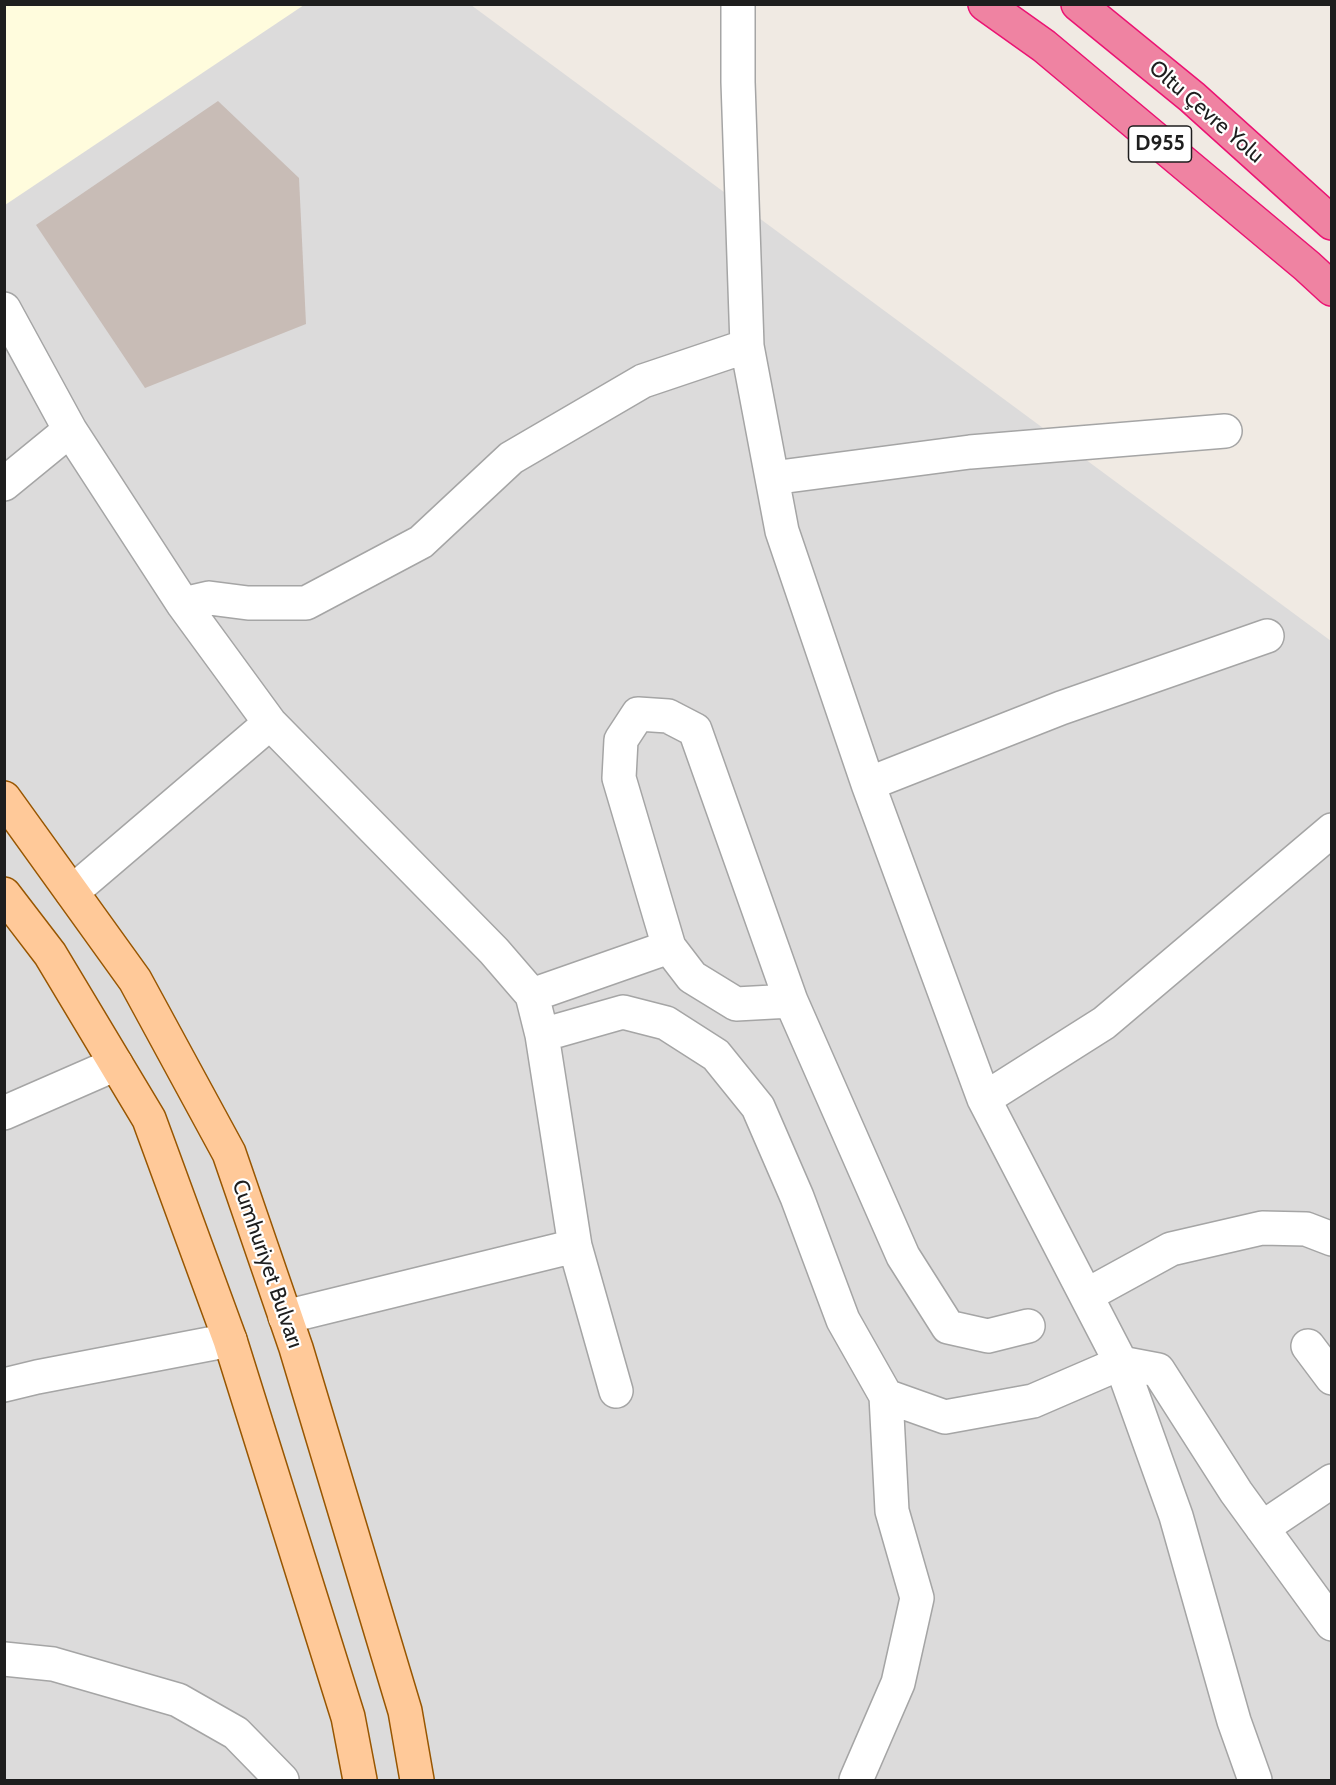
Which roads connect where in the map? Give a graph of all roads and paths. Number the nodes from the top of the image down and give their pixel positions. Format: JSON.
{"nodes":[{"id":1,"x":738,"y":4,"type":"edge"},
{"id":2,"x":985,"y":4,"type":"edge"},
{"id":3,"x":1078,"y":4,"type":"edge"},
{"id":4,"x":1332,"y":223,"type":"edge"},
{"id":5,"x":1332,"y":289,"type":"edge"},
{"id":6,"x":4,"y":309,"type":"edge"},
{"id":7,"x":747,"y":346,"type":"junction"},
{"id":8,"x":70,"y":430,"type":"junction"},
{"id":9,"x":1225,"y":431,"type":"dead end"},
{"id":10,"x":772,"y":478,"type":"junction"},
{"id":11,"x":4,"y":484,"type":"edge"},
{"id":12,"x":183,"y":604,"type":"junction"},
{"id":13,"x":1267,"y":636,"type":"dead end"},
{"id":14,"x":270,"y":723,"type":"junction"},
{"id":15,"x":867,"y":784,"type":"junction"},
{"id":16,"x":4,"y":798,"type":"edge"},
{"id":17,"x":1332,"y":830,"type":"edge"},
{"id":18,"x":72,"y":892,"type":"junction"},
{"id":19,"x":4,"y":894,"type":"edge"},
{"id":20,"x":669,"y":947,"type":"junction"},
{"id":21,"x":532,"y":995,"type":"junction"},
{"id":22,"x":792,"y":1001,"type":"junction"},
{"id":23,"x":542,"y":1035,"type":"junction"},
{"id":24,"x":116,"y":1064,"type":"junction"},
{"id":25,"x":984,"y":1099,"type":"junction"},
{"id":26,"x":4,"y":1113,"type":"edge"},
{"id":27,"x":1332,"y":1239,"type":"edge"},
{"id":28,"x":575,"y":1246,"type":"junction"},
{"id":29,"x":1087,"y":1295,"type":"junction"},
{"id":30,"x":285,"y":1317,"type":"junction"},
{"id":31,"x":1028,"y":1326,"type":"dead end"},
{"id":32,"x":230,"y":1340,"type":"junction"},
{"id":33,"x":1308,"y":1346,"type":"dead end"},
{"id":34,"x":1121,"y":1363,"type":"junction"},
{"id":35,"x":1332,"y":1378,"type":"edge"},
{"id":36,"x":4,"y":1385,"type":"edge"},
{"id":37,"x":616,"y":1391,"type":"dead end"},
{"id":38,"x":885,"y":1396,"type":"junction"},
{"id":39,"x":1332,"y":1481,"type":"edge"},
{"id":40,"x":1262,"y":1528,"type":"junction"},
{"id":41,"x":1330,"y":1618,"type":"edge"},
{"id":42,"x":4,"y":1659,"type":"edge"},
{"id":43,"x":282,"y":1780,"type":"edge"},
{"id":44,"x":360,"y":1780,"type":"edge"},
{"id":45,"x":417,"y":1780,"type":"edge"},
{"id":46,"x":856,"y":1780,"type":"edge"},
{"id":47,"x":1255,"y":1780,"type":"edge"}],
"edges":[{"from":1,"to":7,"type":"street"},
{"from":2,"to":5,"type":"highway","number":"D955"},
{"from":3,"to":4,"type":"highway","name":"Oltu Çevre Yolu","number":"D955"},
{"from":6,"to":8,"type":"street"},
{"from":7,"to":10,"type":"street"},
{"from":7,"to":12,"type":"street"},
{"from":8,"to":11,"type":"street"},
{"from":8,"to":12,"type":"street"},
{"from":9,"to":10,"type":"street"},
{"from":10,"to":15,"type":"street"},
{"from":12,"to":14,"type":"street"},
{"from":13,"to":15,"type":"street"},
{"from":14,"to":18,"type":"street"},
{"from":14,"to":21,"type":"street"},
{"from":15,"to":25,"type":"street"},
{"from":16,"to":18,"type":"main road","name":"Cumhuriyet Bulvarı"},
{"from":17,"to":25,"type":"street"},
{"from":18,"to":30,"type":"main road","name":"Cumhuriyet Bulvarı"},
{"from":19,"to":24,"type":"main road"},
{"from":20,"to":21,"type":"street"},
{"from":20,"to":22,"type":"street"},
{"from":20,"to":22,"type":"street"},
{"from":21,"to":23,"type":"street"},
{"from":22,"to":31,"type":"street"},
{"from":23,"to":28,"type":"street"},
{"from":23,"to":38,"type":"street"},
{"from":24,"to":26,"type":"street"},
{"from":24,"to":32,"type":"main road"},
{"from":25,"to":29,"type":"street"},
{"from":27,"to":29,"type":"street"},
{"from":28,"to":30,"type":"street"},
{"from":28,"to":37,"type":"street"},
{"from":29,"to":34,"type":"street"},
{"from":30,"to":45,"type":"main road","name":"Cumhuriyet Bulvarı"},
{"from":32,"to":36,"type":"street"},
{"from":32,"to":44,"type":"main road"},
{"from":33,"to":35,"type":"street"},
{"from":34,"to":38,"type":"street"},
{"from":34,"to":40,"type":"street"},
{"from":34,"to":47,"type":"street"},
{"from":38,"to":46,"type":"street"},
{"from":39,"to":40,"type":"street"},
{"from":40,"to":41,"type":"street"},
{"from":42,"to":43,"type":"street"}]}
